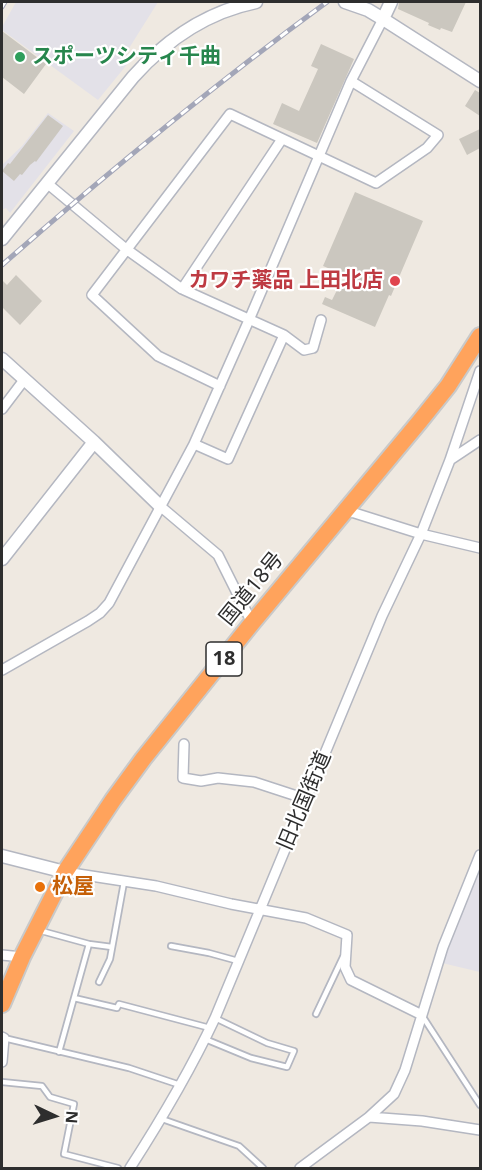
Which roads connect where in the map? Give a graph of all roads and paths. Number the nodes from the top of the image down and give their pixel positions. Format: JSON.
{"nodes":[{"id":1,"x":256,"y":2,"type":"edge"},
{"id":2,"x":345,"y":2,"type":"edge"},
{"id":3,"x":390,"y":2,"type":"edge"},
{"id":4,"x":363,"y":4,"type":"edge"},
{"id":5,"x":383,"y":18,"type":"junction"},
{"id":6,"x":351,"y":81,"type":"junction"},
{"id":7,"x":480,"y":81,"type":"edge"},
{"id":8,"x":282,"y":139,"type":"junction"},
{"id":9,"x":319,"y":155,"type":"junction"},
{"id":10,"x":48,"y":184,"type":"junction"},
{"id":11,"x":2,"y":239,"type":"edge"},
{"id":12,"x":126,"y":249,"type":"junction"},
{"id":13,"x":182,"y":289,"type":"junction"},
{"id":14,"x":249,"y":320,"type":"junction"},
{"id":15,"x":321,"y":320,"type":"dead end"},
{"id":16,"x":284,"y":335,"type":"junction"},
{"id":17,"x":479,"y":343,"type":"edge"},
{"id":18,"x":2,"y":359,"type":"edge"},
{"id":19,"x":480,"y":371,"type":"edge"},
{"id":20,"x":24,"y":380,"type":"junction"},
{"id":21,"x":220,"y":386,"type":"junction"},
{"id":22,"x":2,"y":409,"type":"edge"},
{"id":23,"x":480,"y":440,"type":"edge"},
{"id":24,"x":94,"y":442,"type":"junction"},
{"id":25,"x":194,"y":444,"type":"junction"},
{"id":26,"x":450,"y":460,"type":"junction"},
{"id":27,"x":160,"y":506,"type":"junction"},
{"id":28,"x":345,"y":510,"type":"junction"},
{"id":29,"x":421,"y":534,"type":"junction"},
{"id":30,"x":480,"y":548,"type":"edge"},
{"id":31,"x":2,"y":559,"type":"edge"},
{"id":32,"x":252,"y":623,"type":"junction"},
{"id":33,"x":2,"y":670,"type":"edge"},
{"id":34,"x":184,"y":744,"type":"dead end"},
{"id":35,"x":306,"y":799,"type":"junction"},
{"id":36,"x":480,"y":855,"type":"edge"},
{"id":37,"x":2,"y":856,"type":"edge"},
{"id":38,"x":65,"y":872,"type":"junction"},
{"id":39,"x":123,"y":882,"type":"junction"},
{"id":40,"x":260,"y":909,"type":"junction"},
{"id":41,"x":36,"y":930,"type":"junction"},
{"id":42,"x":89,"y":944,"type":"junction"},
{"id":43,"x":171,"y":946,"type":"dead end"},
{"id":44,"x":112,"y":947,"type":"junction"},
{"id":45,"x":346,"y":952,"type":"junction"},
{"id":46,"x":2,"y":955,"type":"edge"},
{"id":47,"x":22,"y":957,"type":"junction"},
{"id":48,"x":238,"y":961,"type":"junction"},
{"id":49,"x":99,"y":982,"type":"dead end"},
{"id":50,"x":74,"y":998,"type":"junction"},
{"id":51,"x":2,"y":1004,"type":"edge"},
{"id":52,"x":316,"y":1014,"type":"dead end"},
{"id":53,"x":422,"y":1015,"type":"junction"},
{"id":54,"x":215,"y":1018,"type":"junction"},
{"id":55,"x":210,"y":1028,"type":"junction"},
{"id":56,"x":2,"y":1038,"type":"edge"},
{"id":57,"x":205,"y":1039,"type":"junction"},
{"id":58,"x":59,"y":1052,"type":"junction"},
{"id":59,"x":2,"y":1062,"type":"edge"},
{"id":60,"x":2,"y":1082,"type":"edge"},
{"id":61,"x":180,"y":1085,"type":"junction"},
{"id":62,"x":480,"y":1105,"type":"edge"},
{"id":63,"x":369,"y":1117,"type":"junction"},
{"id":64,"x":162,"y":1119,"type":"junction"},
{"id":65,"x":480,"y":1130,"type":"edge"},
{"id":66,"x":118,"y":1168,"type":"edge"},
{"id":67,"x":130,"y":1168,"type":"edge"},
{"id":68,"x":263,"y":1168,"type":"edge"},
{"id":69,"x":300,"y":1168,"type":"edge"}],
"edges":[{"from":1,"to":10,"type":"street"},
{"from":2,"to":4,"type":"street"},
{"from":3,"to":5,"type":"street"},
{"from":4,"to":5,"type":"street"},
{"from":5,"to":6,"type":"street"},
{"from":5,"to":7,"type":"street"},
{"from":6,"to":9,"type":"street"},
{"from":6,"to":9,"type":"street"},
{"from":8,"to":9,"type":"street"},
{"from":8,"to":12,"type":"street"},
{"from":8,"to":13,"type":"street"},
{"from":9,"to":14,"type":"street"},
{"from":10,"to":11,"type":"street"},
{"from":10,"to":12,"type":"street"},
{"from":12,"to":13,"type":"street"},
{"from":12,"to":21,"type":"street"},
{"from":13,"to":14,"type":"street"},
{"from":14,"to":16,"type":"street"},
{"from":14,"to":21,"type":"street"},
{"from":15,"to":16,"type":"street"},
{"from":16,"to":25,"type":"street"},
{"from":17,"to":28,"type":"highway","name":"国道18号","number":"18"},
{"from":18,"to":20,"type":"street"},
{"from":19,"to":26,"type":"street","name":"旧北国街道"},
{"from":20,"to":22,"type":"street"},
{"from":20,"to":24,"type":"street"},
{"from":21,"to":25,"type":"street"},
{"from":23,"to":26,"type":"street"},
{"from":24,"to":27,"type":"street"},
{"from":24,"to":31,"type":"street"},
{"from":25,"to":27,"type":"street"},
{"from":26,"to":29,"type":"street","name":"旧北国街道"},
{"from":27,"to":32,"type":"street"},
{"from":27,"to":33,"type":"street"},
{"from":28,"to":29,"type":"street"},
{"from":28,"to":32,"type":"highway","name":"国道18号","number":"18"},
{"from":29,"to":30,"type":"street"},
{"from":29,"to":35,"type":"street","name":"旧北国街道"},
{"from":32,"to":38,"type":"highway","name":"国道18号","number":"18"},
{"from":34,"to":35,"type":"street"},
{"from":35,"to":40,"type":"street","name":"旧北国街道"},
{"from":36,"to":53,"type":"street"},
{"from":37,"to":38,"type":"street"},
{"from":38,"to":39,"type":"street"},
{"from":38,"to":41,"type":"highway","name":"国道18号","number":"18"},
{"from":39,"to":40,"type":"street"},
{"from":39,"to":44,"type":"lane"},
{"from":40,"to":45,"type":"street"},
{"from":40,"to":48,"type":"street","name":"旧北国街道"},
{"from":41,"to":42,"type":"lane"},
{"from":41,"to":47,"type":"highway","name":"国道18号","number":"18"},
{"from":42,"to":44,"type":"lane"},
{"from":42,"to":50,"type":"lane"},
{"from":43,"to":48,"type":"lane"},
{"from":44,"to":49,"type":"lane"},
{"from":45,"to":52,"type":"lane"},
{"from":45,"to":53,"type":"street"},
{"from":46,"to":47,"type":"street"},
{"from":47,"to":51,"type":"highway","name":"国道18号","number":"18"},
{"from":48,"to":54,"type":"street","name":"旧北国街道"},
{"from":50,"to":55,"type":"lane"},
{"from":50,"to":58,"type":"lane"},
{"from":53,"to":62,"type":"lane"},
{"from":53,"to":63,"type":"street"},
{"from":54,"to":55,"type":"street","name":"旧北国街道"},
{"from":54,"to":57,"type":"lane"},
{"from":55,"to":57,"type":"street","name":"旧北国街道"},
{"from":56,"to":58,"type":"lane"},
{"from":56,"to":59,"type":"street"},
{"from":57,"to":61,"type":"street","name":"旧北国街道"},
{"from":58,"to":61,"type":"lane"},
{"from":60,"to":66,"type":"lane"},
{"from":61,"to":64,"type":"street","name":"旧北国街道"},
{"from":63,"to":65,"type":"street"},
{"from":63,"to":69,"type":"street"},
{"from":64,"to":67,"type":"street","name":"旧北国街道"},
{"from":64,"to":68,"type":"lane"}]}
